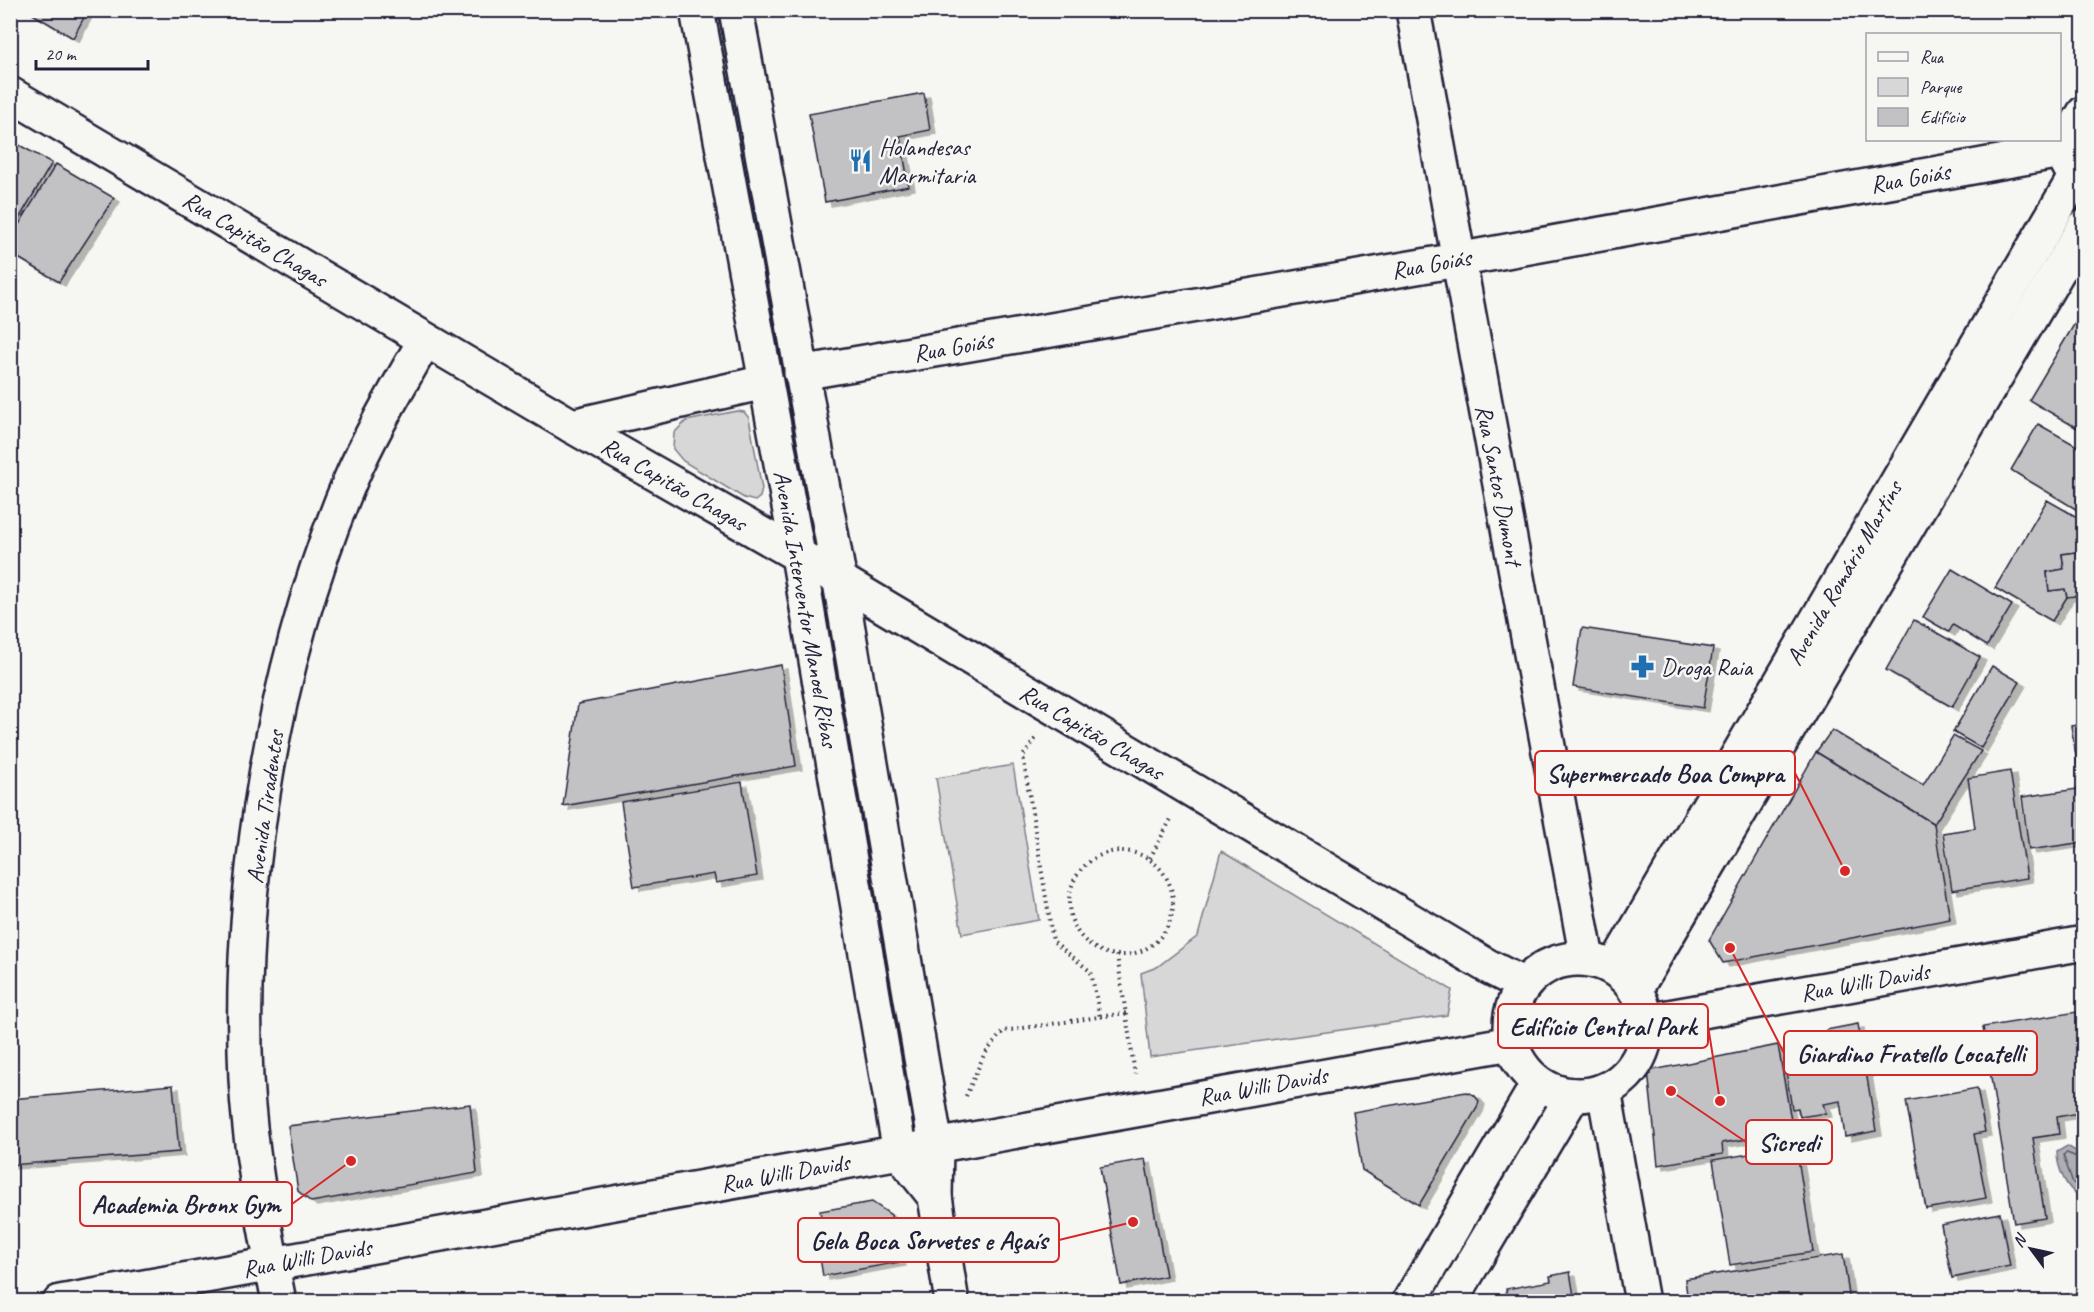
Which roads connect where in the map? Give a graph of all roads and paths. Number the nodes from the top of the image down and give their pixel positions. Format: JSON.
{"nodes":[{"id":1,"x":697,"y":10,"type":"edge"},
{"id":2,"x":736,"y":10,"type":"edge"},
{"id":3,"x":1413,"y":10,"type":"edge"},
{"id":4,"x":10,"y":94,"type":"edge"},
{"id":5,"x":2084,"y":113,"type":"edge"},
{"id":6,"x":2073,"y":170,"type":"edge"},
{"id":7,"x":2084,"y":227,"type":"edge"},
{"id":8,"x":1457,"y":260,"type":"junction"},
{"id":9,"x":425,"y":340,"type":"junction"},
{"id":10,"x":801,"y":373,"type":"junction"},
{"id":11,"x":765,"y":382,"type":"junction"},
{"id":12,"x":572,"y":426,"type":"junction"},
{"id":13,"x":798,"y":555,"type":"junction"},
{"id":14,"x":840,"y":582,"type":"junction"},
{"id":15,"x":1046,"y":741,"type":"dead end"},
{"id":16,"x":1173,"y":814,"type":"dead end"},
{"id":17,"x":1150,"y":858,"type":"junction"},
{"id":18,"x":2084,"y":943,"type":"edge"},
{"id":19,"x":1117,"y":955,"type":"junction"},
{"id":20,"x":1612,"y":972,"type":"junction"},
{"id":21,"x":1524,"y":985,"type":"junction"},
{"id":22,"x":1126,"y":1013,"type":"junction"},
{"id":23,"x":1100,"y":1017,"type":"junction"},
{"id":24,"x":1646,"y":1021,"type":"junction"},
{"id":25,"x":1511,"y":1043,"type":"junction"},
{"id":26,"x":1136,"y":1078,"type":"dead end"},
{"id":27,"x":1538,"y":1084,"type":"junction"},
{"id":28,"x":960,"y":1092,"type":"dead end"},
{"id":29,"x":1589,"y":1093,"type":"junction"},
{"id":30,"x":966,"y":1096,"type":"junction"},
{"id":31,"x":972,"y":1101,"type":"dead end"},
{"id":32,"x":936,"y":1146,"type":"junction"},
{"id":33,"x":900,"y":1153,"type":"junction"},
{"id":34,"x":935,"y":1197,"type":"junction"},
{"id":35,"x":272,"y":1265,"type":"junction"},
{"id":36,"x":60,"y":1302,"type":"edge"},
{"id":37,"x":279,"y":1302,"type":"edge"},
{"id":38,"x":952,"y":1302,"type":"edge"},
{"id":39,"x":1409,"y":1302,"type":"edge"},
{"id":40,"x":1450,"y":1302,"type":"edge"},
{"id":41,"x":1642,"y":1302,"type":"edge"}],
"edges":[{"from":1,"to":11,"type":"street","name":"Avenida Interventor Manoel Ribas"},
{"from":2,"to":10,"type":"street","name":"Avenida Interventor Manoel Ribas"},
{"from":3,"to":8,"type":"street","name":"Rua Santos Dumont"},
{"from":4,"to":9,"type":"street","name":"Rua Capitão Chagas"},
{"from":5,"to":6,"type":"street","name":"Avenida Romário Martins"},
{"from":6,"to":8,"type":"street","name":"Rua Goiás"},
{"from":6,"to":20,"type":"street","name":"Avenida Romário Martins"},
{"from":7,"to":20,"type":"street","name":"Avenida Romário Martins"},
{"from":8,"to":10,"type":"street","name":"Rua Goiás"},
{"from":8,"to":20,"type":"street","name":"Rua Santos Dumont"},
{"from":9,"to":12,"type":"street","name":"Rua Capitão Chagas"},
{"from":9,"to":35,"type":"street","name":"Avenida Tiradentes"},
{"from":10,"to":14,"type":"street","name":"Avenida Interventor Manoel Ribas"},
{"from":11,"to":12,"type":"street"},
{"from":11,"to":13,"type":"street","name":"Avenida Interventor Manoel Ribas"},
{"from":12,"to":13,"type":"street","name":"Rua Capitão Chagas"},
{"from":13,"to":14,"type":"street","name":"Rua Capitão Chagas"},
{"from":13,"to":33,"type":"street","name":"Avenida Interventor Manoel Ribas"},
{"from":14,"to":21,"type":"street","name":"Rua Capitão Chagas"},
{"from":14,"to":32,"type":"street","name":"Avenida Interventor Manoel Ribas"},
{"from":15,"to":23,"type":"path"},
{"from":16,"to":17,"type":"path"},
{"from":17,"to":19,"type":"path"},
{"from":17,"to":19,"type":"path"},
{"from":18,"to":24,"type":"street","name":"Rua Willi Davids"},
{"from":19,"to":22,"type":"path"},
{"from":20,"to":21,"type":"street"},
{"from":20,"to":24,"type":"street"},
{"from":21,"to":25,"type":"street"},
{"from":22,"to":23,"type":"path"},
{"from":22,"to":26,"type":"path"},
{"from":23,"to":30,"type":"path"},
{"from":24,"to":29,"type":"street"},
{"from":25,"to":27,"type":"street"},
{"from":25,"to":32,"type":"street","name":"Rua Willi Davids"},
{"from":27,"to":29,"type":"street"},
{"from":27,"to":39,"type":"street"},
{"from":28,"to":30,"type":"path"},
{"from":29,"to":40,"type":"street"},
{"from":29,"to":41,"type":"street"},
{"from":30,"to":31,"type":"path"},
{"from":32,"to":33,"type":"street","name":"Rua Willi Davids"},
{"from":32,"to":34,"type":"street","name":"Avenida Interventor Manoel Ribas"},
{"from":33,"to":34,"type":"street","name":"Avenida Interventor Manoel Ribas"},
{"from":33,"to":35,"type":"street","name":"Rua Willi Davids"},
{"from":34,"to":38,"type":"street","name":"Avenida Interventor Manoel Ribas"},
{"from":35,"to":36,"type":"street","name":"Rua Willi Davids"},
{"from":35,"to":37,"type":"street","name":"Avenida Tiradentes"}]}
